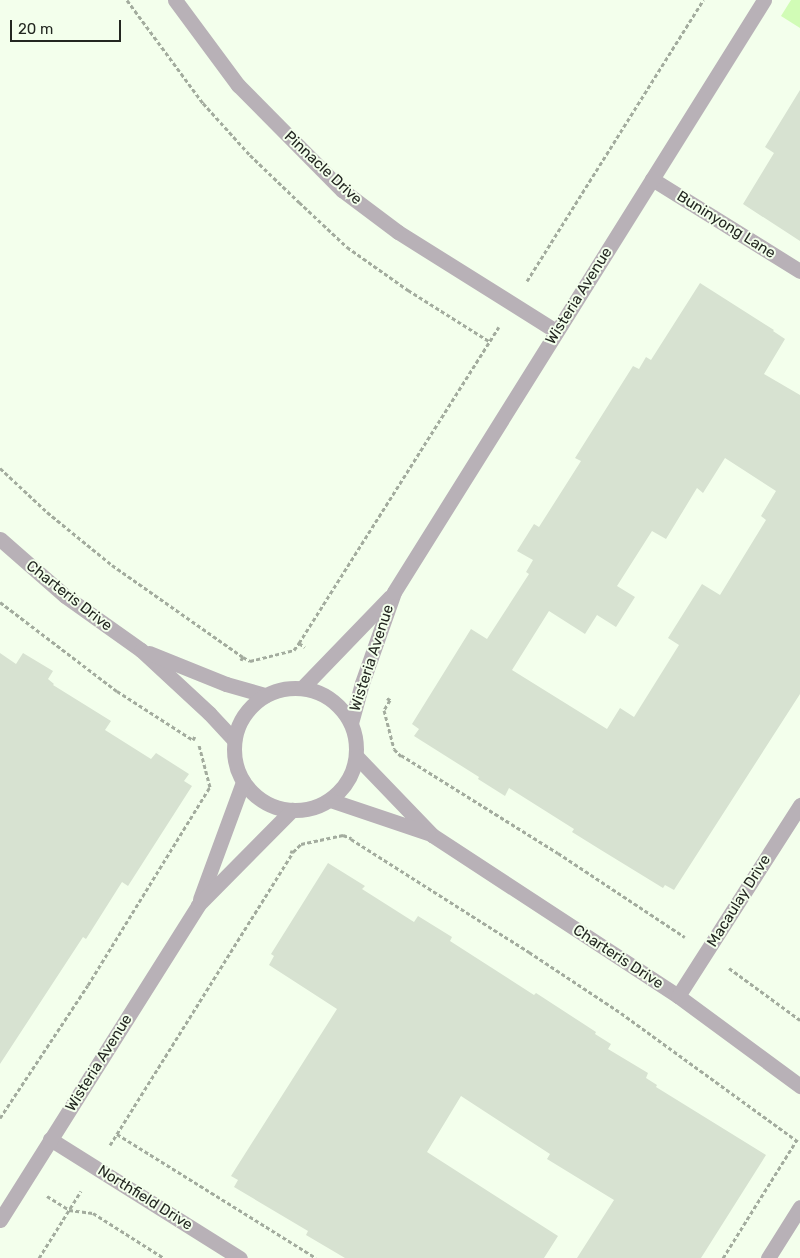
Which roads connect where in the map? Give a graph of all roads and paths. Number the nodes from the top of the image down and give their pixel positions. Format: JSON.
{"nodes":[{"id":1,"x":127,"y":0,"type":"edge"},
{"id":2,"x":175,"y":0,"type":"edge"},
{"id":3,"x":764,"y":0,"type":"edge"},
{"id":4,"x":652,"y":179,"type":"junction"},
{"id":5,"x":800,"y":271,"type":"edge"},
{"id":6,"x":556,"y":331,"type":"junction"},
{"id":7,"x":489,"y":341,"type":"dead end"},
{"id":8,"x":0,"y":539,"type":"edge"},
{"id":9,"x":394,"y":592,"type":"junction"},
{"id":10,"x":141,"y":650,"type":"junction"},
{"id":11,"x":302,"y":688,"type":"junction"},
{"id":12,"x":265,"y":695,"type":"junction"},
{"id":13,"x":351,"y":723,"type":"junction"},
{"id":14,"x":193,"y":740,"type":"dead end"},
{"id":15,"x":234,"y":740,"type":"junction"},
{"id":16,"x":401,"y":755,"type":"dead end"},
{"id":17,"x":356,"y":756,"type":"junction"},
{"id":18,"x":243,"y":782,"type":"junction"},
{"id":19,"x":204,"y":796,"type":"junction"},
{"id":20,"x":330,"y":800,"type":"junction"},
{"id":21,"x":800,"y":805,"type":"edge"},
{"id":22,"x":292,"y":810,"type":"junction"},
{"id":23,"x":229,"y":816,"type":"junction"},
{"id":24,"x":432,"y":835,"type":"junction"},
{"id":25,"x":264,"y":837,"type":"junction"},
{"id":26,"x":350,"y":839,"type":"dead end"},
{"id":27,"x":198,"y":905,"type":"junction"},
{"id":28,"x":707,"y":952,"type":"junction"},
{"id":29,"x":678,"y":996,"type":"junction"},
{"id":30,"x":800,"y":1020,"type":"edge"},
{"id":31,"x":800,"y":1086,"type":"edge"},
{"id":32,"x":0,"y":1118,"type":"edge"},
{"id":33,"x":117,"y":1134,"type":"junction"},
{"id":34,"x":50,"y":1139,"type":"junction"},
{"id":35,"x":796,"y":1141,"type":"junction"},
{"id":36,"x":800,"y":1144,"type":"edge"},
{"id":37,"x":96,"y":1168,"type":"junction"},
{"id":38,"x":800,"y":1207,"type":"edge"},
{"id":39,"x":69,"y":1210,"type":"junction"},
{"id":40,"x":0,"y":1220,"type":"edge"},
{"id":41,"x":39,"y":1258,"type":"edge"},
{"id":42,"x":164,"y":1258,"type":"edge"},
{"id":43,"x":240,"y":1258,"type":"edge"},
{"id":44,"x":316,"y":1258,"type":"edge"},
{"id":45,"x":722,"y":1258,"type":"edge"},
{"id":46,"x":768,"y":1258,"type":"edge"}],
"edges":[{"from":1,"to":7,"type":"path"},
{"from":2,"to":6,"type":"street","name":"Pinnacle Drive"},
{"from":3,"to":4,"type":"street","name":"Wisteria Avenue"},
{"from":4,"to":5,"type":"street","name":"Buninyong Lane"},
{"from":4,"to":6,"type":"street","name":"Wisteria Avenue"},
{"from":6,"to":9,"type":"street","name":"Wisteria Avenue"},
{"from":8,"to":10,"type":"street","name":"Charteris Drive"},
{"from":9,"to":11,"type":"street","name":"Wisteria Avenue"},
{"from":9,"to":13,"type":"street","name":"Wisteria Avenue"},
{"from":10,"to":12,"type":"street","name":"Charteris Drive"},
{"from":10,"to":15,"type":"street","name":"Charteris Drive"},
{"from":11,"to":12,"type":"street"},
{"from":11,"to":13,"type":"street"},
{"from":12,"to":15,"type":"street"},
{"from":13,"to":17,"type":"street"},
{"from":14,"to":19,"type":"path"},
{"from":15,"to":18,"type":"street"},
{"from":16,"to":28,"type":"path"},
{"from":17,"to":20,"type":"street"},
{"from":17,"to":24,"type":"street","name":"Charteris Drive"},
{"from":18,"to":22,"type":"street"},
{"from":18,"to":23,"type":"street","name":"Wisteria Avenue"},
{"from":19,"to":23,"type":"path"},
{"from":19,"to":32,"type":"path"},
{"from":20,"to":22,"type":"street"},
{"from":20,"to":24,"type":"street","name":"Charteris Drive"},
{"from":21,"to":28,"type":"street","name":"Macaulay Drive"},
{"from":22,"to":25,"type":"street","name":"Wisteria Avenue"},
{"from":23,"to":27,"type":"street","name":"Wisteria Avenue"},
{"from":24,"to":29,"type":"street","name":"Charteris Drive"},
{"from":25,"to":27,"type":"street","name":"Wisteria Avenue"},
{"from":25,"to":33,"type":"path"},
{"from":26,"to":35,"type":"path"},
{"from":27,"to":34,"type":"street","name":"Wisteria Avenue"},
{"from":28,"to":29,"type":"street","name":"Macaulay Drive"},
{"from":28,"to":30,"type":"path"},
{"from":29,"to":31,"type":"street","name":"Charteris Drive"},
{"from":33,"to":37,"type":"path"},
{"from":33,"to":44,"type":"path"},
{"from":34,"to":37,"type":"street","name":"Northfield Drive"},
{"from":34,"to":40,"type":"street","name":"Wisteria Avenue"},
{"from":35,"to":36,"type":"path"},
{"from":35,"to":45,"type":"path"},
{"from":37,"to":39,"type":"path"},
{"from":37,"to":43,"type":"street","name":"Northfield Drive"},
{"from":38,"to":46,"type":"street"},
{"from":39,"to":41,"type":"path"},
{"from":39,"to":42,"type":"path"}]}
